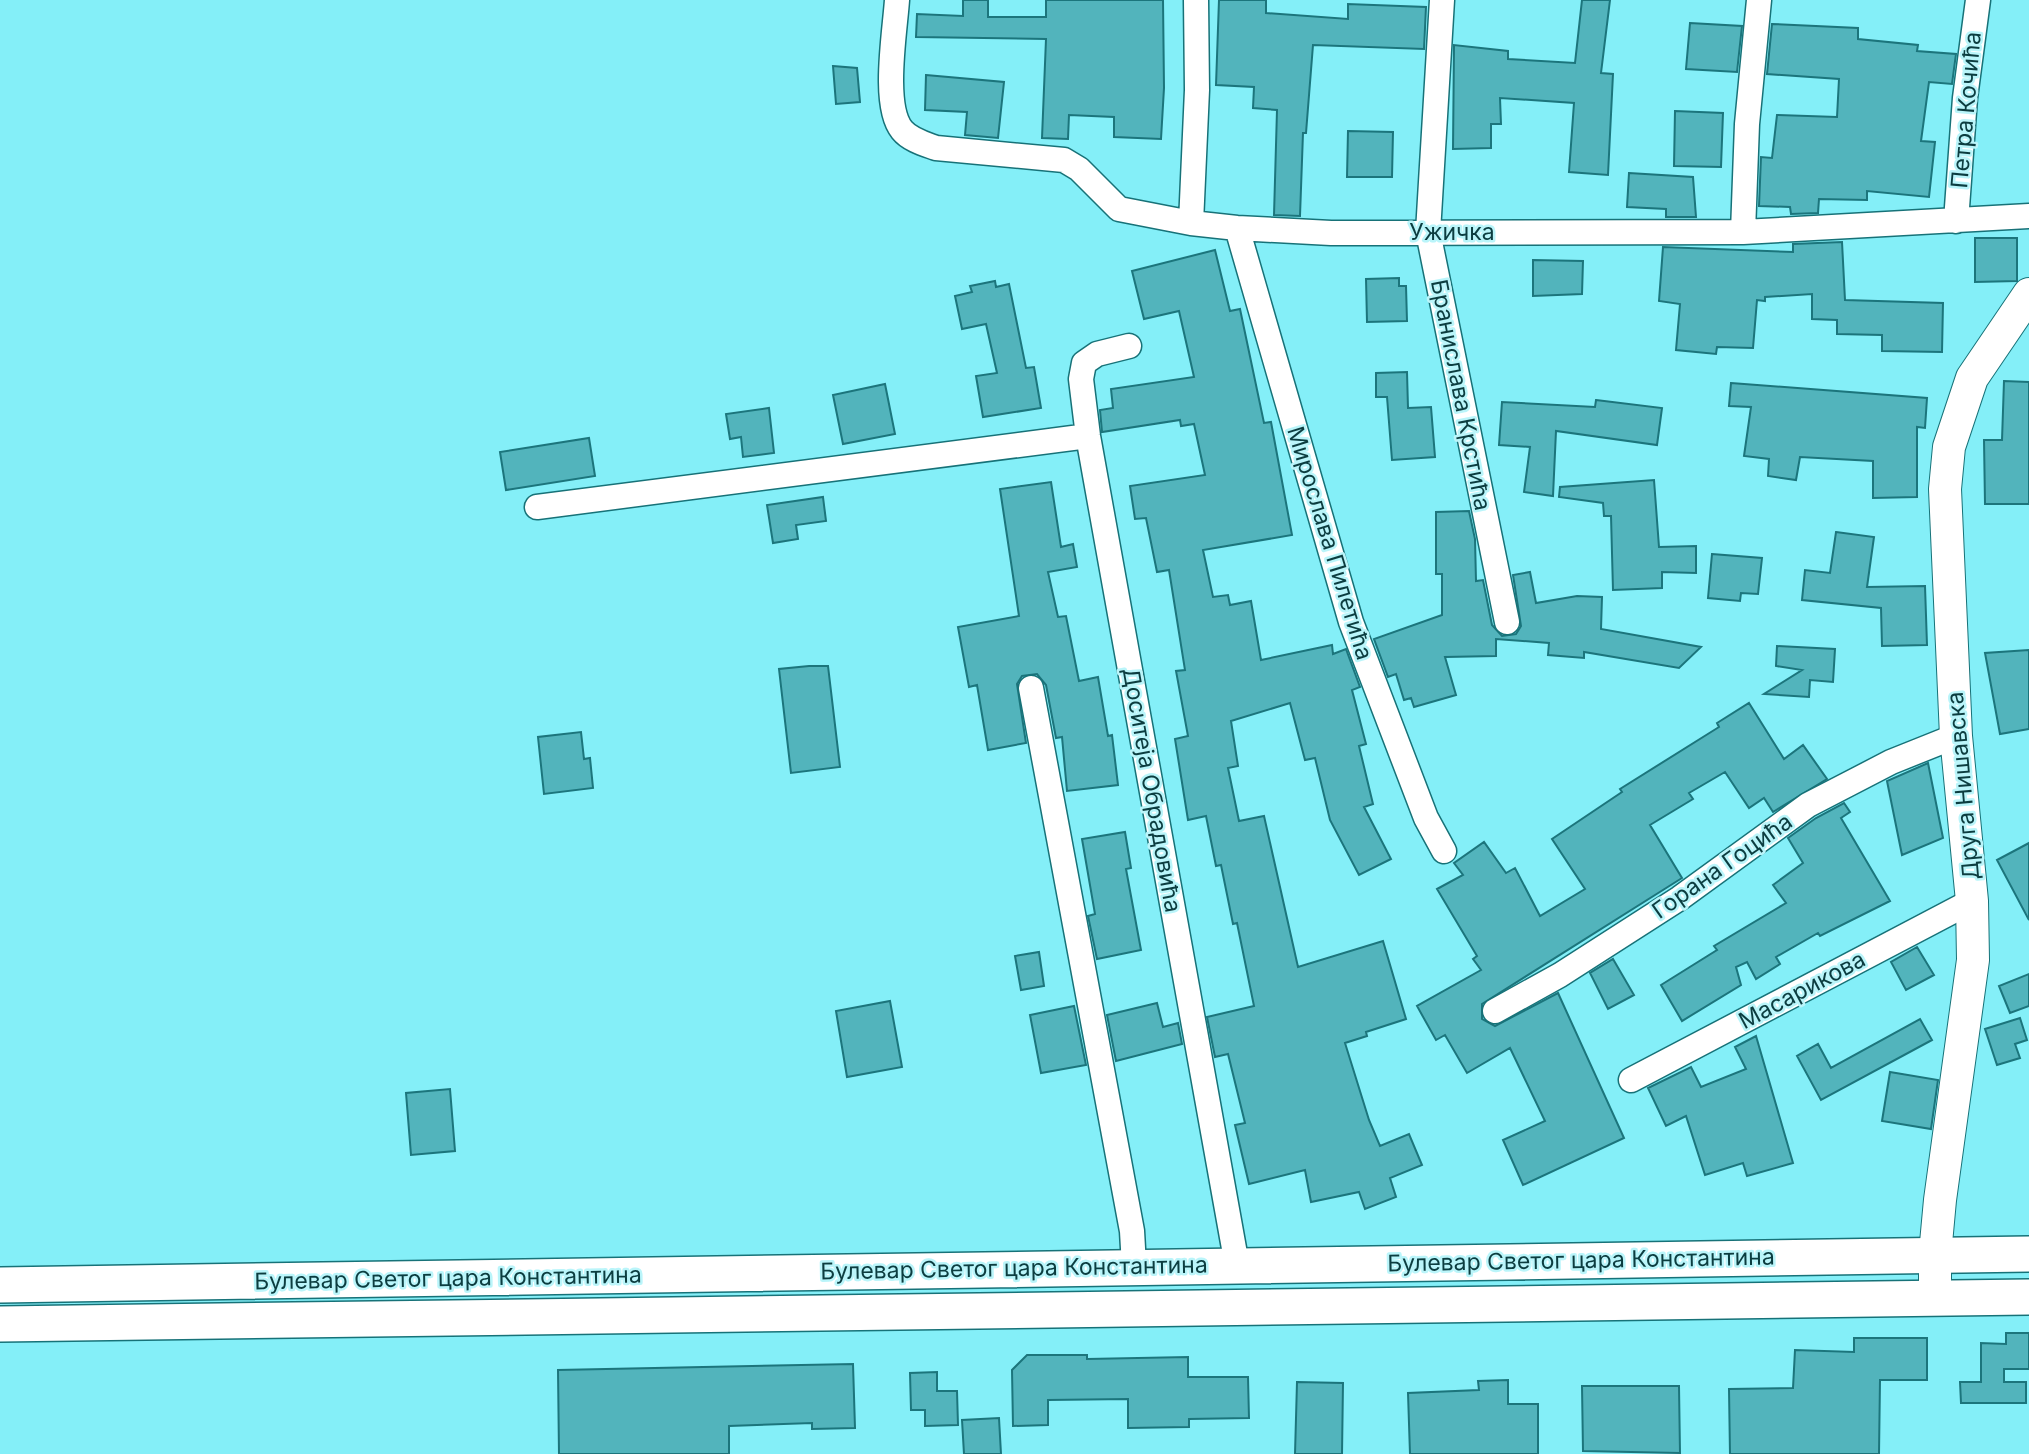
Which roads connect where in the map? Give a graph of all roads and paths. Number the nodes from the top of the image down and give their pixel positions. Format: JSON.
{"nodes":[{"id":1,"x":897,"y":0,"type":"edge"},
{"id":2,"x":1196,"y":0,"type":"edge"},
{"id":3,"x":1442,"y":0,"type":"edge"},
{"id":4,"x":1759,"y":0,"type":"edge"},
{"id":5,"x":1978,"y":0,"type":"edge"},
{"id":6,"x":2029,"y":216,"type":"edge"},
{"id":7,"x":1956,"y":221,"type":"junction"},
{"id":8,"x":1191,"y":223,"type":"junction"},
{"id":9,"x":1237,"y":228,"type":"junction"},
{"id":10,"x":1427,"y":232,"type":"junction"},
{"id":11,"x":1743,"y":232,"type":"junction"},
{"id":12,"x":2029,"y":294,"type":"edge"},
{"id":13,"x":1129,"y":346,"type":"dead end"},
{"id":14,"x":1088,"y":436,"type":"junction"},
{"id":15,"x":537,"y":507,"type":"dead end"},
{"id":16,"x":1507,"y":622,"type":"dead end"},
{"id":17,"x":1031,"y":688,"type":"dead end"},
{"id":18,"x":1956,"y":736,"type":"junction"},
{"id":19,"x":1444,"y":852,"type":"dead end"},
{"id":20,"x":1972,"y":901,"type":"junction"},
{"id":21,"x":1496,"y":1011,"type":"dead end"},
{"id":22,"x":1631,"y":1080,"type":"dead end"},
{"id":23,"x":1935,"y":1254,"type":"junction"},
{"id":24,"x":2029,"y":1254,"type":"edge"},
{"id":25,"x":1237,"y":1265,"type":"junction"},
{"id":26,"x":1134,"y":1266,"type":"junction"},
{"id":27,"x":0,"y":1284,"type":"edge"},
{"id":28,"x":2029,"y":1297,"type":"edge"},
{"id":29,"x":1935,"y":1298,"type":"junction"},
{"id":30,"x":0,"y":1324,"type":"edge"}],
"edges":[{"from":1,"to":8,"type":"street","name":"Ужичка"},
{"from":2,"to":8,"type":"street"},
{"from":3,"to":10,"type":"street","name":"Бранислава Крстића"},
{"from":4,"to":11,"type":"street"},
{"from":5,"to":7,"type":"street","name":"Петра Кочића"},
{"from":6,"to":7,"type":"street","name":"Ужичка"},
{"from":7,"to":11,"type":"street","name":"Ужичка"},
{"from":8,"to":9,"type":"street","name":"Ужичка"},
{"from":9,"to":10,"type":"street","name":"Ужичка"},
{"from":9,"to":19,"type":"street","name":"Мирослава Пилетића"},
{"from":10,"to":11,"type":"street","name":"Ужичка"},
{"from":10,"to":16,"type":"street","name":"Бранислава Крстића"},
{"from":12,"to":18,"type":"street","name":"Друга Нишавска"},
{"from":13,"to":14,"type":"street","name":"Доситеја Обрадовића"},
{"from":14,"to":15,"type":"street"},
{"from":14,"to":25,"type":"street","name":"Доситеја Обрадовића"},
{"from":17,"to":26,"type":"street"},
{"from":18,"to":20,"type":"street","name":"Друга Нишавска"},
{"from":18,"to":21,"type":"street","name":"Горана Гоцића"},
{"from":20,"to":22,"type":"street","name":"Масарикова"},
{"from":20,"to":23,"type":"street","name":"Друга Нишавска"},
{"from":23,"to":24,"type":"main road","name":"Булевар Светог цара Константина"},
{"from":23,"to":25,"type":"main road","name":"Булевар Светог цара Константина"},
{"from":23,"to":29,"type":"street","name":"Друга Нишавска"},
{"from":25,"to":26,"type":"main road","name":"Булевар Светог цара Константина"},
{"from":26,"to":27,"type":"main road","name":"Булевар Светог цара Константина"},
{"from":28,"to":29,"type":"main road","name":"Булевар Светог цара Константина"},
{"from":29,"to":30,"type":"main road","name":"Булевар Светог цара Константина"}]}
